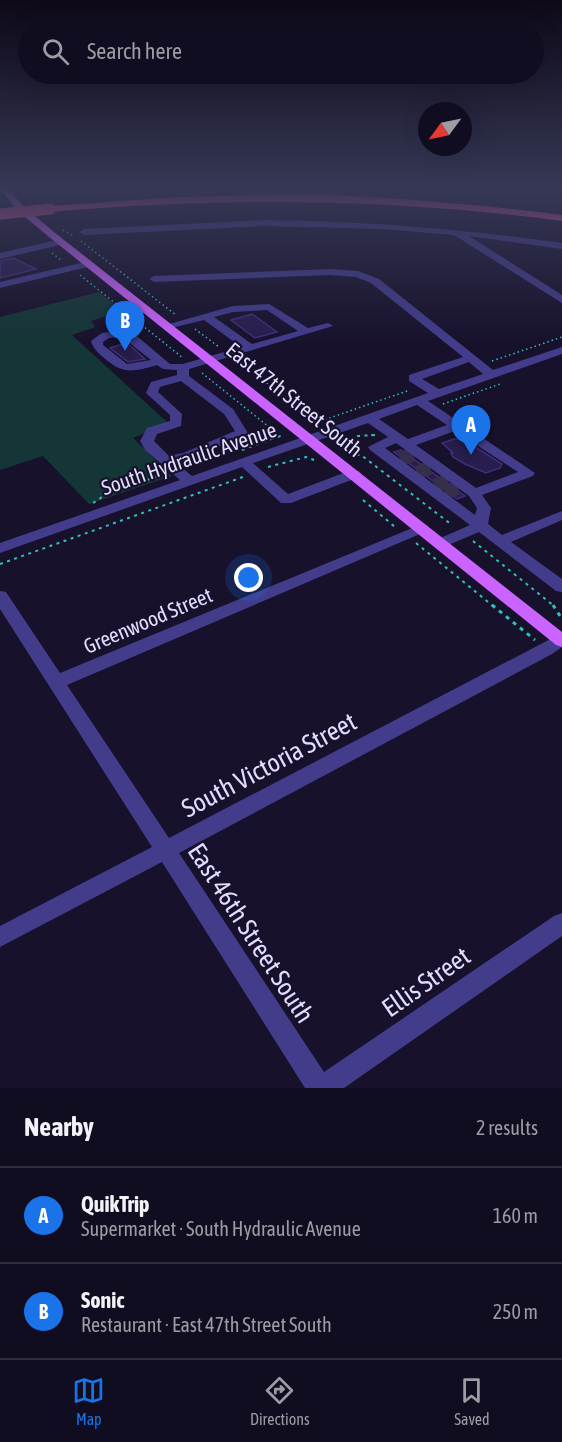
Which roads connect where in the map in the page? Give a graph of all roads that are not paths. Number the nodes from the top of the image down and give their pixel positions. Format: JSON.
{"nodes":[{"id":1,"x":58,"y":240,"type":"edge"},
{"id":2,"x":468,"y":240,"type":"edge"},
{"id":3,"x":520,"y":240,"type":"edge"},
{"id":4,"x":61,"y":242,"type":"junction"},
{"id":5,"x":562,"y":246,"type":"edge"},
{"id":6,"x":0,"y":256,"type":"edge"},
{"id":7,"x":89,"y":264,"type":"junction"},
{"id":8,"x":154,"y":279,"type":"dead end"},
{"id":9,"x":0,"y":285,"type":"edge"},
{"id":10,"x":562,"y":300,"type":"edge"},
{"id":11,"x":146,"y":309,"type":"junction"},
{"id":12,"x":206,"y":315,"type":"junction"},
{"id":13,"x":167,"y":326,"type":"junction"},
{"id":14,"x":328,"y":326,"type":"dead end"},
{"id":15,"x":306,"y":332,"type":"junction"},
{"id":16,"x":124,"y":333,"type":"junction"},
{"id":17,"x":250,"y":348,"type":"junction"},
{"id":18,"x":562,"y":350,"type":"edge"},
{"id":19,"x":471,"y":358,"type":"junction"},
{"id":20,"x":210,"y":359,"type":"junction"},
{"id":21,"x":159,"y":361,"type":"junction"},
{"id":22,"x":183,"y":372,"type":"junction"},
{"id":23,"x":497,"y":379,"type":"junction"},
{"id":24,"x":438,"y":394,"type":"junction"},
{"id":25,"x":418,"y":401,"type":"junction"},
{"id":26,"x":370,"y":418,"type":"junction"},
{"id":27,"x":456,"y":426,"type":"junction"},
{"id":28,"x":310,"y":439,"type":"junction"},
{"id":29,"x":166,"y":461,"type":"junction"},
{"id":30,"x":250,"y":467,"type":"junction"},
{"id":31,"x":427,"y":470,"type":"junction"},
{"id":32,"x":354,"y":474,"type":"junction"},
{"id":33,"x":190,"y":481,"type":"junction"},
{"id":34,"x":562,"y":515,"type":"edge"},
{"id":35,"x":480,"y":526,"type":"junction"},
{"id":36,"x":422,"y":528,"type":"junction"},
{"id":37,"x":502,"y":540,"type":"junction"},
{"id":38,"x":441,"y":543,"type":"junction"},
{"id":39,"x":0,"y":548,"type":"edge"},
{"id":40,"x":562,"y":587,"type":"edge"},
{"id":41,"x":0,"y":596,"type":"edge"},
{"id":42,"x":558,"y":642,"type":"edge"},
{"id":43,"x":56,"y":682,"type":"junction"},
{"id":44,"x":165,"y":851,"type":"junction"},
{"id":45,"x":562,"y":923,"type":"edge"},
{"id":46,"x":0,"y":937,"type":"edge"},
{"id":47,"x":321,"y":1088,"type":"edge"}],
"edges":[{"from":1,"to":4,"type":"main road","name":"East 47th Street South"},
{"from":2,"to":10,"type":"street"},
{"from":3,"to":5,"type":"street"},
{"from":4,"to":6,"type":"street"},
{"from":4,"to":7,"type":"main road","name":"East 47th Street South"},
{"from":7,"to":9,"type":"street"},
{"from":7,"to":11,"type":"main road","name":"East 47th Street South"},
{"from":8,"to":19,"type":"street"},
{"from":11,"to":13,"type":"main road","name":"East 47th Street South"},
{"from":11,"to":16,"type":"street"},
{"from":12,"to":13,"type":"street"},
{"from":12,"to":15,"type":"street"},
{"from":12,"to":17,"type":"street"},
{"from":13,"to":20,"type":"main road","name":"East 47th Street South"},
{"from":14,"to":15,"type":"street"},
{"from":15,"to":17,"type":"street"},
{"from":16,"to":21,"type":"street"},
{"from":16,"to":21,"type":"street"},
{"from":17,"to":20,"type":"street"},
{"from":18,"to":23,"type":"street","name":"South Hydraulic Avenue"},
{"from":19,"to":23,"type":"street"},
{"from":19,"to":24,"type":"street"},
{"from":20,"to":22,"type":"street"},
{"from":20,"to":28,"type":"main road","name":"East 47th Street South"},
{"from":21,"to":22,"type":"street"},
{"from":22,"to":29,"type":"street"},
{"from":22,"to":29,"type":"street"},
{"from":23,"to":24,"type":"street","name":"South Hydraulic Avenue"},
{"from":24,"to":25,"type":"street","name":"South Hydraulic Avenue"},
{"from":25,"to":26,"type":"street","name":"South Hydraulic Avenue"},
{"from":25,"to":27,"type":"street"},
{"from":26,"to":28,"type":"street","name":"South Hydraulic Avenue"},
{"from":26,"to":31,"type":"street"},
{"from":27,"to":31,"type":"street"},
{"from":27,"to":31,"type":"street"},
{"from":28,"to":30,"type":"street","name":"South Hydraulic Avenue"},
{"from":28,"to":32,"type":"main road","name":"East 47th Street South"},
{"from":29,"to":33,"type":"street"},
{"from":30,"to":32,"type":"street"},
{"from":30,"to":33,"type":"street","name":"South Hydraulic Avenue"},
{"from":31,"to":35,"type":"street"},
{"from":31,"to":35,"type":"street"},
{"from":32,"to":36,"type":"main road","name":"East 47th Street South"},
{"from":33,"to":39,"type":"street","name":"South Hydraulic Avenue"},
{"from":34,"to":37,"type":"street"},
{"from":35,"to":37,"type":"street"},
{"from":35,"to":38,"type":"street"},
{"from":36,"to":38,"type":"main road","name":"East 47th Street South"},
{"from":36,"to":43,"type":"street","name":"Greenwood Street"},
{"from":37,"to":40,"type":"street"},
{"from":38,"to":42,"type":"main road","name":"East 47th Street South"},
{"from":41,"to":43,"type":"street","name":"East 46th Street South"},
{"from":42,"to":44,"type":"street","name":"South Victoria Street"},
{"from":43,"to":44,"type":"street","name":"East 46th Street South"},
{"from":44,"to":46,"type":"street","name":"South Victoria Street"},
{"from":44,"to":47,"type":"street","name":"East 46th Street South"},
{"from":45,"to":47,"type":"street","name":"Ellis Street"}]}
